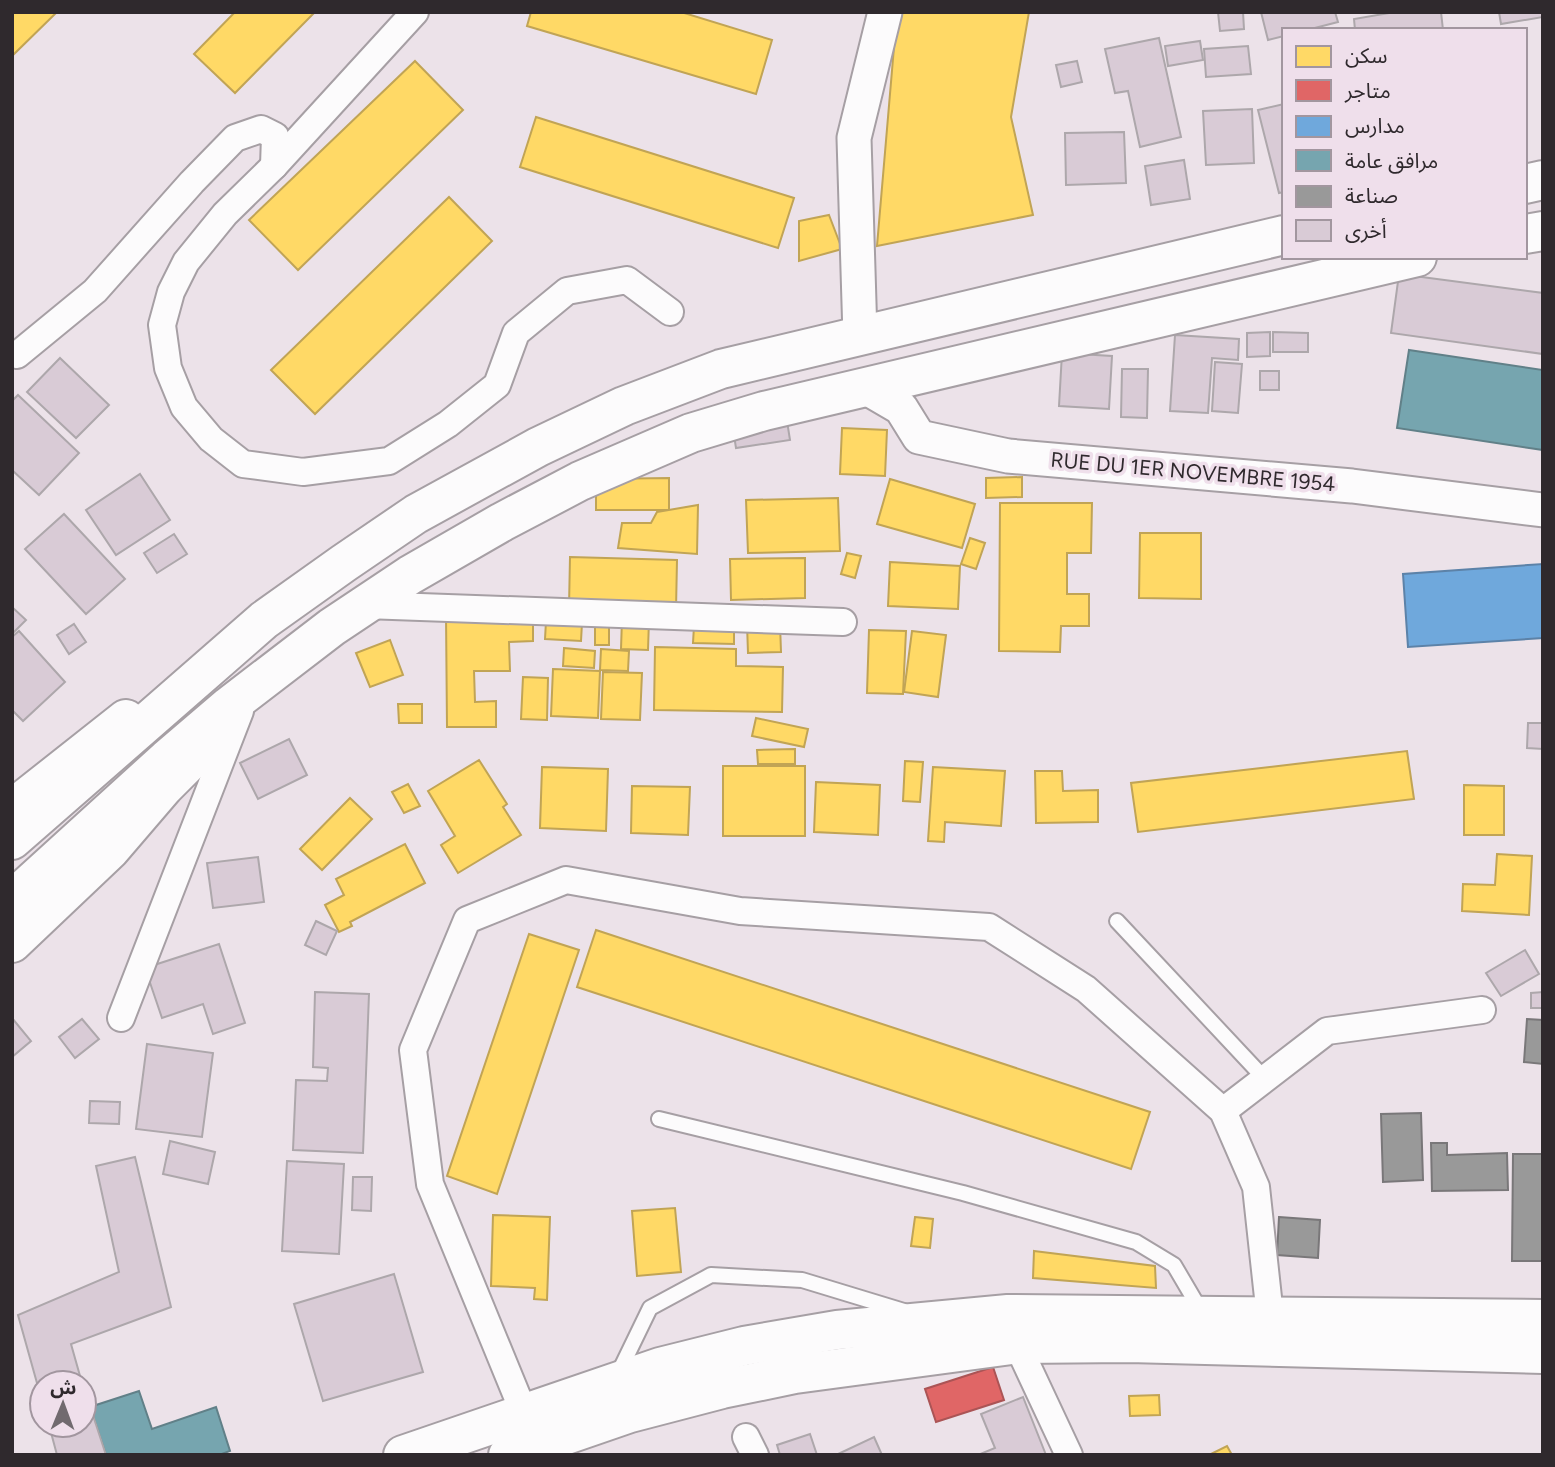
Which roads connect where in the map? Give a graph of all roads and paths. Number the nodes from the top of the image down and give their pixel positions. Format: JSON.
{"nodes":[{"id":1,"x":415,"y":12,"type":"edge"},
{"id":2,"x":885,"y":12,"type":"edge"},
{"id":3,"x":274,"y":166,"type":"junction"},
{"id":4,"x":1282,"y":235,"type":"edge"},
{"id":5,"x":1409,"y":259,"type":"edge"},
{"id":6,"x":670,"y":312,"type":"dead end"},
{"id":7,"x":860,"y":336,"type":"junction"},
{"id":8,"x":14,"y":360,"type":"edge"},
{"id":9,"x":865,"y":387,"type":"junction"},
{"id":10,"x":1543,"y":510,"type":"edge"},
{"id":11,"x":365,"y":605,"type":"junction"},
{"id":12,"x":264,"y":620,"type":"junction"},
{"id":13,"x":843,"y":622,"type":"dead end"},
{"id":14,"x":291,"y":657,"type":"junction"},
{"id":15,"x":240,"y":710,"type":"junction"},
{"id":16,"x":12,"y":808,"type":"edge"},
{"id":17,"x":12,"y":840,"type":"edge"},
{"id":18,"x":12,"y":900,"type":"edge"},
{"id":19,"x":1117,"y":922,"type":"dead end"},
{"id":20,"x":12,"y":943,"type":"edge"},
{"id":21,"x":1482,"y":1010,"type":"dead end"},
{"id":22,"x":121,"y":1018,"type":"dead end"},
{"id":23,"x":1265,"y":1079,"type":"junction"},
{"id":24,"x":1223,"y":1111,"type":"junction"},
{"id":25,"x":659,"y":1119,"type":"dead end"},
{"id":26,"x":1203,"y":1315,"type":"junction"},
{"id":27,"x":1270,"y":1316,"type":"junction"},
{"id":28,"x":1543,"y":1319,"type":"edge"},
{"id":29,"x":935,"y":1320,"type":"junction"},
{"id":30,"x":1017,"y":1344,"type":"junction"},
{"id":31,"x":1543,"y":1354,"type":"edge"},
{"id":32,"x":614,"y":1383,"type":"junction"},
{"id":33,"x":524,"y":1413,"type":"junction"},
{"id":34,"x":403,"y":1455,"type":"edge"},
{"id":35,"x":508,"y":1455,"type":"edge"},
{"id":36,"x":1069,"y":1455,"type":"edge"}],
"edges":[{"from":1,"to":3,"type":"street"},
{"from":2,"to":7,"type":"street"},
{"from":3,"to":6,"type":"street"},
{"from":3,"to":8,"type":"street"},
{"from":4,"to":7,"type":"main road"},
{"from":5,"to":9,"type":"main road"},
{"from":7,"to":12,"type":"main road"},
{"from":9,"to":10,"type":"street","name":"RUE DU 1ER NOVEMBRE 1954"},
{"from":9,"to":11,"type":"main road"},
{"from":11,"to":13,"type":"street"},
{"from":11,"to":14,"type":"main road"},
{"from":12,"to":16,"type":"main road"},
{"from":12,"to":17,"type":"main road"},
{"from":14,"to":15,"type":"main road"},
{"from":14,"to":18,"type":"main road"},
{"from":15,"to":20,"type":"main road"},
{"from":15,"to":22,"type":"street"},
{"from":19,"to":23,"type":"lane"},
{"from":21,"to":23,"type":"street"},
{"from":23,"to":24,"type":"street"},
{"from":24,"to":27,"type":"street"},
{"from":24,"to":33,"type":"street"},
{"from":25,"to":26,"type":"lane"},
{"from":26,"to":27,"type":"main road"},
{"from":26,"to":29,"type":"main road"},
{"from":27,"to":28,"type":"main road"},
{"from":29,"to":32,"type":"main road"},
{"from":29,"to":32,"type":"lane"},
{"from":30,"to":31,"type":"main road"},
{"from":30,"to":35,"type":"main road"},
{"from":30,"to":36,"type":"street"},
{"from":32,"to":33,"type":"main road"},
{"from":33,"to":34,"type":"main road"}]}
